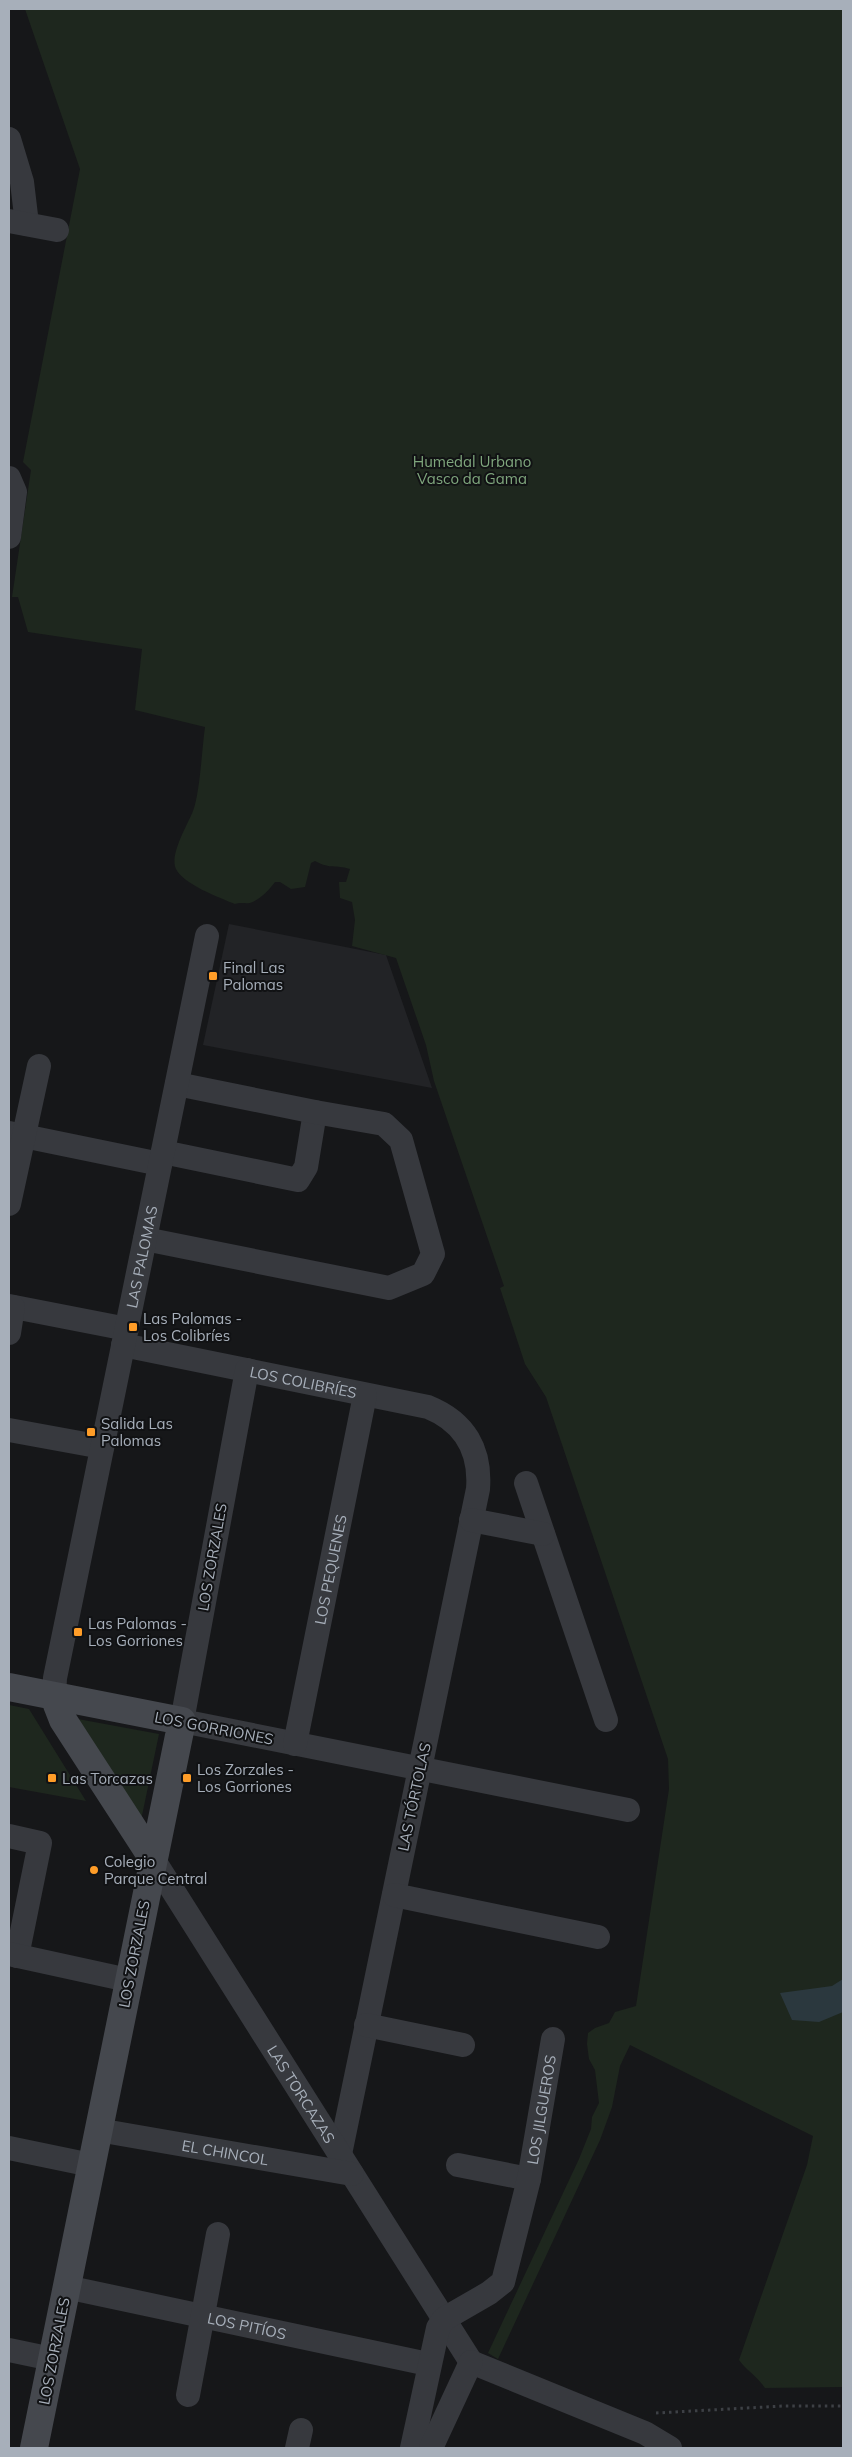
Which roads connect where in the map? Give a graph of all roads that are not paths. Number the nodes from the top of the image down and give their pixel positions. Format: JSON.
{"nodes":[{"id":1,"x":9,"y":139,"type":"edge"},
{"id":2,"x":18,"y":222,"type":"edge"},
{"id":3,"x":57,"y":230,"type":"dead end"},
{"id":4,"x":10,"y":479,"type":"edge"},
{"id":5,"x":9,"y":537,"type":"edge"},
{"id":6,"x":207,"y":936,"type":"dead end"},
{"id":7,"x":39,"y":1066,"type":"dead end"},
{"id":8,"x":177,"y":1084,"type":"junction"},
{"id":9,"x":315,"y":1112,"type":"junction"},
{"id":10,"x":16,"y":1135,"type":"edge"},
{"id":11,"x":162,"y":1158,"type":"junction"},
{"id":12,"x":9,"y":1204,"type":"edge"},
{"id":13,"x":145,"y":1239,"type":"junction"},
{"id":14,"x":11,"y":1306,"type":"edge"},
{"id":15,"x":9,"y":1333,"type":"edge"},
{"id":16,"x":125,"y":1337,"type":"junction"},
{"id":17,"x":247,"y":1370,"type":"junction"},
{"id":18,"x":365,"y":1395,"type":"junction"},
{"id":19,"x":9,"y":1430,"type":"edge"},
{"id":20,"x":471,"y":1441,"type":"joint"},
{"id":21,"x":102,"y":1448,"type":"junction"},
{"id":22,"x":526,"y":1483,"type":"dead end"},
{"id":23,"x":471,"y":1520,"type":"junction"},
{"id":24,"x":543,"y":1534,"type":"junction"},
{"id":25,"x":9,"y":1687,"type":"edge"},
{"id":26,"x":54,"y":1696,"type":"junction"},
{"id":27,"x":606,"y":1720,"type":"dead end"},
{"id":28,"x":182,"y":1721,"type":"junction"},
{"id":29,"x":295,"y":1744,"type":"junction"},
{"id":30,"x":419,"y":1770,"type":"junction"},
{"id":31,"x":628,"y":1810,"type":"dead end"},
{"id":32,"x":9,"y":1836,"type":"edge"},
{"id":33,"x":153,"y":1859,"type":"junction"},
{"id":34,"x":394,"y":1894,"type":"junction"},
{"id":35,"x":598,"y":1937,"type":"dead end"},
{"id":36,"x":13,"y":1955,"type":"edge"},
{"id":37,"x":128,"y":1980,"type":"junction"},
{"id":38,"x":366,"y":2025,"type":"junction"},
{"id":39,"x":553,"y":2039,"type":"dead end"},
{"id":40,"x":463,"y":2045,"type":"dead end"},
{"id":41,"x":98,"y":2130,"type":"junction"},
{"id":42,"x":9,"y":2148,"type":"edge"},
{"id":43,"x":340,"y":2154,"type":"junction"},
{"id":44,"x":91,"y":2164,"type":"junction"},
{"id":45,"x":458,"y":2165,"type":"dead end"},
{"id":46,"x":352,"y":2174,"type":"junction"},
{"id":47,"x":529,"y":2180,"type":"junction"},
{"id":48,"x":218,"y":2234,"type":"dead end"},
{"id":49,"x":66,"y":2287,"type":"junction"},
{"id":50,"x":203,"y":2316,"type":"junction"},
{"id":51,"x":444,"y":2319,"type":"junction"},
{"id":52,"x":9,"y":2350,"type":"edge"},
{"id":53,"x":52,"y":2358,"type":"junction"},
{"id":54,"x":471,"y":2362,"type":"junction"},
{"id":55,"x":428,"y":2364,"type":"junction"},
{"id":56,"x":188,"y":2395,"type":"dead end"},
{"id":57,"x":34,"y":2448,"type":"edge"},
{"id":58,"x":412,"y":2448,"type":"edge"},
{"id":59,"x":431,"y":2448,"type":"edge"},
{"id":60,"x":670,"y":2448,"type":"edge"}],
"edges":[{"from":1,"to":2,"type":"street"},
{"from":2,"to":3,"type":"street"},
{"from":4,"to":5,"type":"street"},
{"from":6,"to":8,"type":"street","name":"LAS PALOMAS"},
{"from":7,"to":10,"type":"street"},
{"from":8,"to":9,"type":"street"},
{"from":8,"to":11,"type":"street","name":"LAS PALOMAS"},
{"from":9,"to":11,"type":"street"},
{"from":9,"to":13,"type":"street"},
{"from":10,"to":11,"type":"street"},
{"from":10,"to":12,"type":"street"},
{"from":11,"to":13,"type":"street","name":"LAS PALOMAS"},
{"from":13,"to":16,"type":"street","name":"LAS PALOMAS"},
{"from":14,"to":15,"type":"street"},
{"from":14,"to":16,"type":"street","name":"LOS COLIBRÍES"},
{"from":16,"to":17,"type":"street","name":"LOS COLIBRÍES"},
{"from":16,"to":21,"type":"street","name":"LAS PALOMAS"},
{"from":17,"to":18,"type":"street","name":"LOS COLIBRÍES"},
{"from":17,"to":28,"type":"street","name":"LOS ZORZALES"},
{"from":18,"to":20,"type":"street","name":"LOS COLIBRÍES"},
{"from":18,"to":29,"type":"street","name":"LOS PEQUENES"},
{"from":19,"to":21,"type":"street"},
{"from":20,"to":23,"type":"street","name":"LAS TÓRTOLAS"},
{"from":21,"to":26,"type":"street","name":"LAS PALOMAS"},
{"from":22,"to":24,"type":"street"},
{"from":23,"to":24,"type":"street"},
{"from":23,"to":30,"type":"street","name":"LAS TÓRTOLAS"},
{"from":24,"to":27,"type":"street"},
{"from":25,"to":26,"type":"street","name":"LOS GORRIONES"},
{"from":26,"to":28,"type":"street","name":"LOS GORRIONES"},
{"from":26,"to":33,"type":"street","name":"LAS TORCAZAS"},
{"from":28,"to":29,"type":"street","name":"LOS GORRIONES"},
{"from":28,"to":33,"type":"street","name":"LOS ZORZALES"},
{"from":29,"to":30,"type":"street","name":"LOS GORRIONES"},
{"from":30,"to":31,"type":"street","name":"LOS GORRIONES"},
{"from":30,"to":34,"type":"street","name":"LAS TÓRTOLAS"},
{"from":32,"to":36,"type":"street"},
{"from":33,"to":37,"type":"street","name":"LOS ZORZALES"},
{"from":33,"to":43,"type":"street","name":"LAS TORCAZAS"},
{"from":34,"to":35,"type":"street"},
{"from":34,"to":38,"type":"street","name":"LAS TÓRTOLAS"},
{"from":36,"to":37,"type":"street"},
{"from":37,"to":41,"type":"street","name":"LOS ZORZALES"},
{"from":38,"to":40,"type":"street"},
{"from":38,"to":43,"type":"street","name":"LAS TÓRTOLAS"},
{"from":39,"to":47,"type":"street","name":"LOS JILGUEROS"},
{"from":41,"to":44,"type":"street","name":"LOS ZORZALES"},
{"from":41,"to":46,"type":"street","name":"EL CHINCOL"},
{"from":42,"to":44,"type":"street"},
{"from":43,"to":46,"type":"street","name":"LAS TORCAZAS"},
{"from":44,"to":49,"type":"street","name":"LOS ZORZALES"},
{"from":45,"to":47,"type":"street","name":"LOS JILGUEROS"},
{"from":46,"to":51,"type":"street","name":"LAS TORCAZAS"},
{"from":47,"to":51,"type":"street","name":"LOS JILGUEROS"},
{"from":48,"to":50,"type":"street"},
{"from":49,"to":50,"type":"street","name":"LOS PITÍOS"},
{"from":49,"to":53,"type":"street","name":"LOS ZORZALES"},
{"from":50,"to":55,"type":"street","name":"LOS PITÍOS"},
{"from":50,"to":56,"type":"street"},
{"from":51,"to":54,"type":"street","name":"LAS TORCAZAS"},
{"from":51,"to":55,"type":"street"},
{"from":52,"to":53,"type":"street"},
{"from":53,"to":57,"type":"street","name":"LOS ZORZALES"},
{"from":54,"to":59,"type":"street"},
{"from":54,"to":60,"type":"street"},
{"from":55,"to":58,"type":"street"}]}
